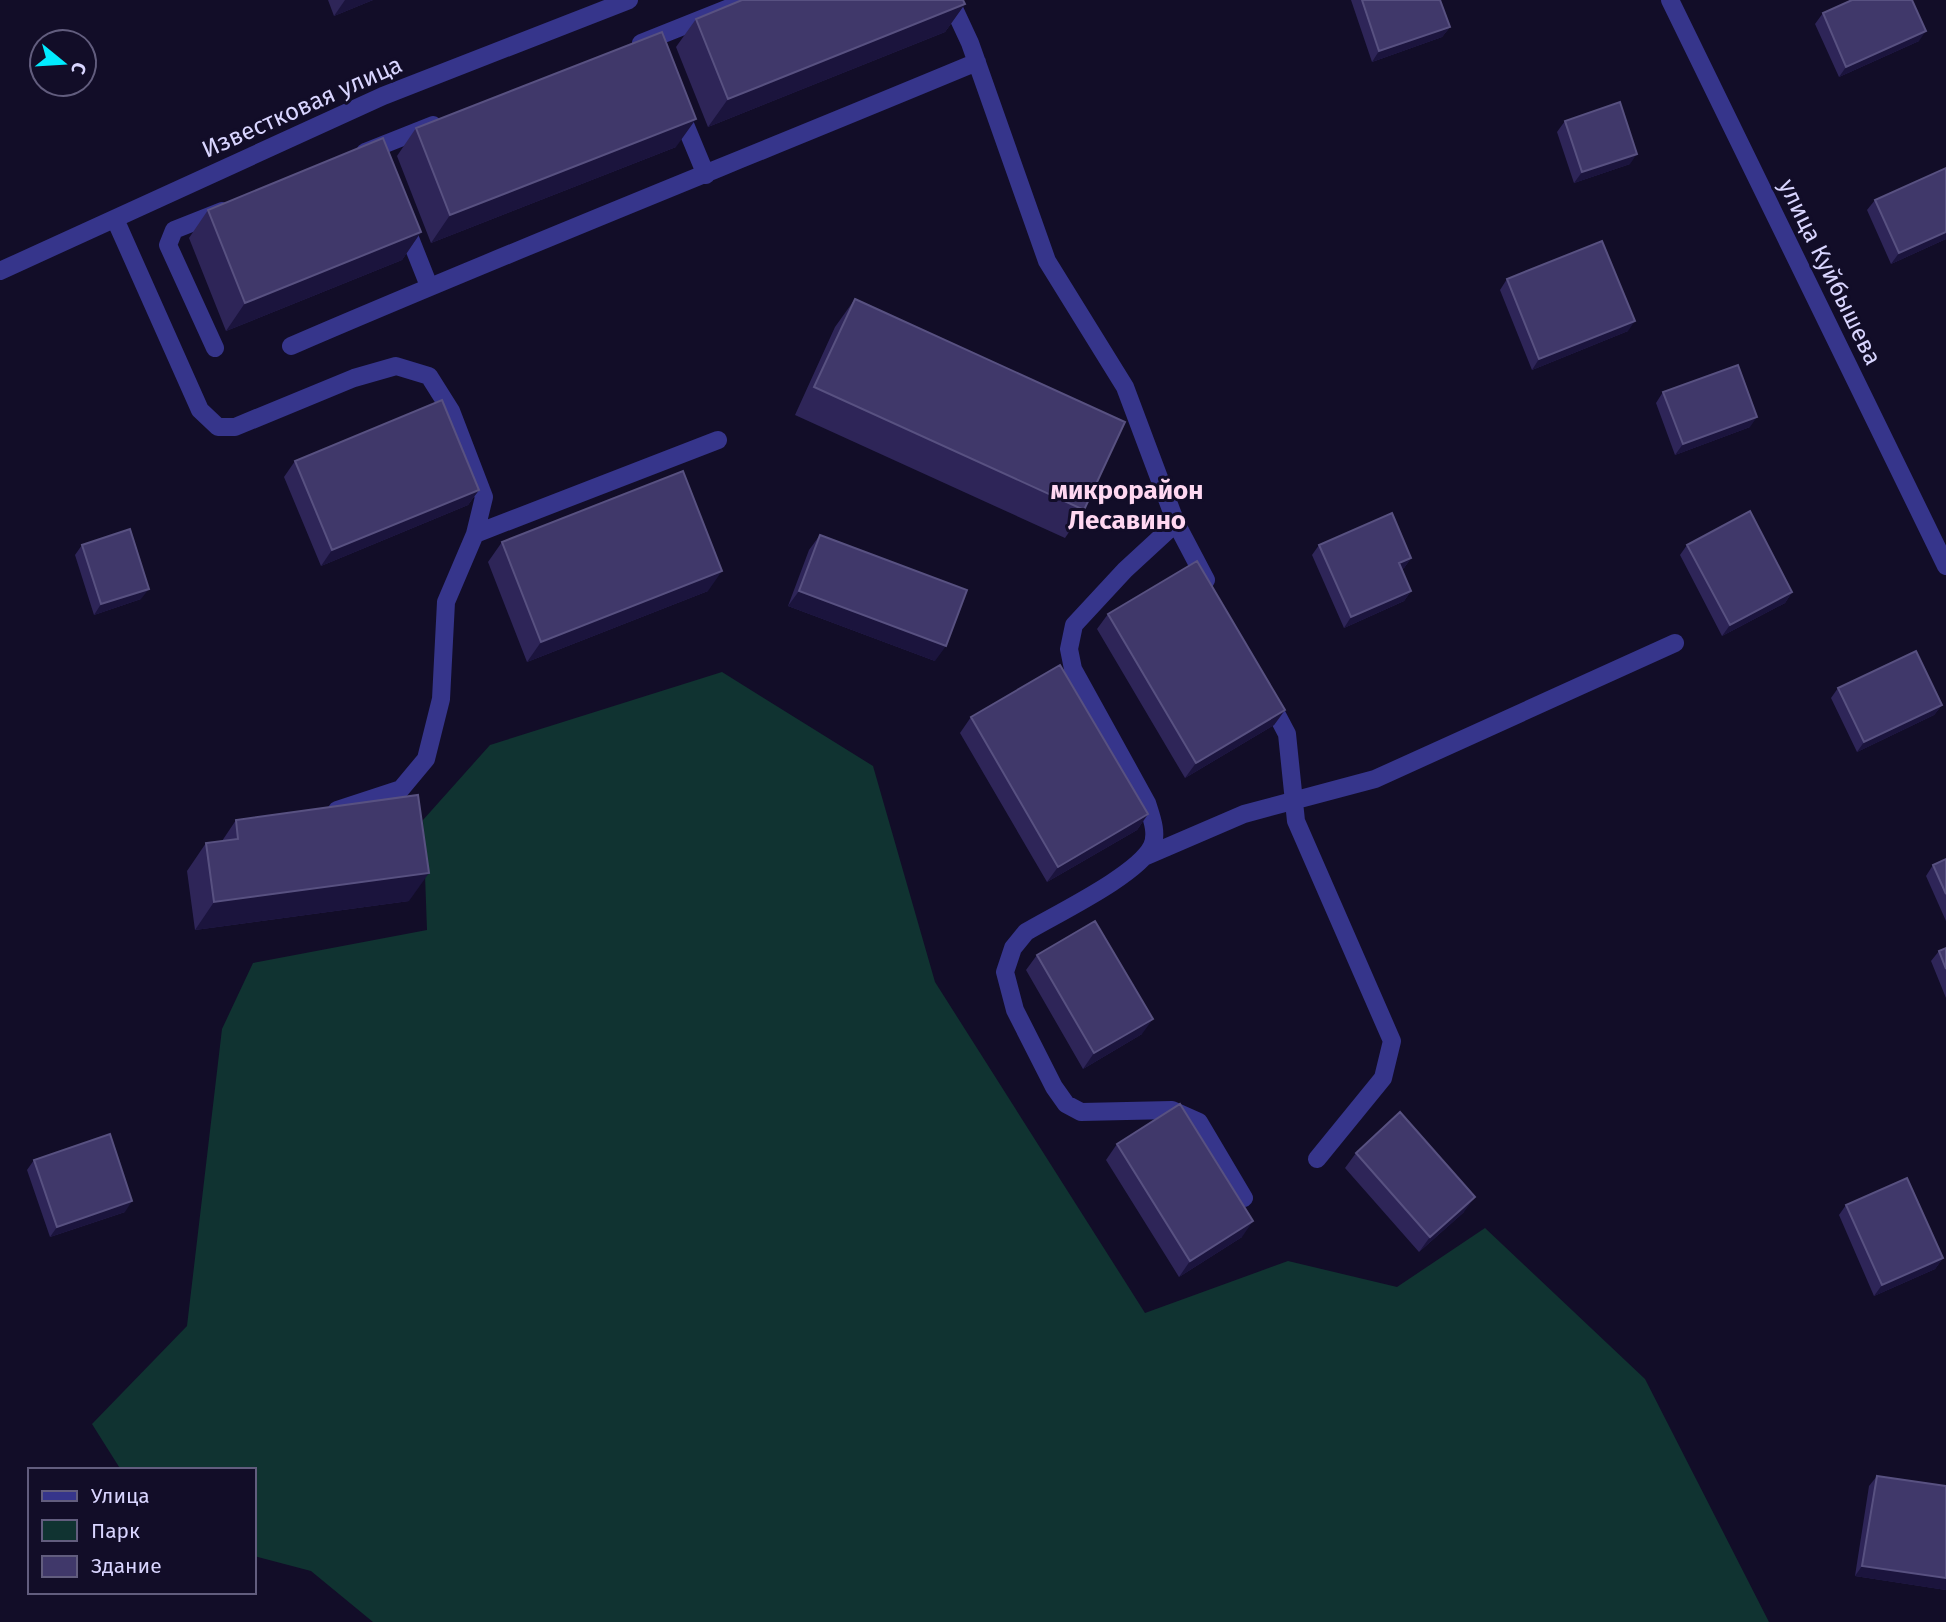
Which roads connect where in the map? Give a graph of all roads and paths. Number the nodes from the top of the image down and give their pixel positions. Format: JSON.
{"nodes":[{"id":1,"x":629,"y":0,"type":"edge"},
{"id":2,"x":749,"y":0,"type":"edge"},
{"id":3,"x":950,"y":0,"type":"edge"},
{"id":4,"x":1670,"y":0,"type":"edge"},
{"id":5,"x":625,"y":49,"type":"edge"},
{"id":6,"x":977,"y":62,"type":"junction"},
{"id":7,"x":670,"y":89,"type":"edge"},
{"id":8,"x":449,"y":119,"type":"edge"},
{"id":9,"x":349,"y":159,"type":"edge"},
{"id":10,"x":706,"y":175,"type":"junction"},
{"id":11,"x":236,"y":205,"type":"edge"},
{"id":12,"x":399,"y":211,"type":"edge"},
{"id":13,"x":114,"y":219,"type":"junction"},
{"id":14,"x":0,"y":271,"type":"edge"},
{"id":15,"x":429,"y":286,"type":"junction"},
{"id":16,"x":291,"y":346,"type":"dead end"},
{"id":17,"x":215,"y":348,"type":"dead end"},
{"id":18,"x":718,"y":440,"type":"dead end"},
{"id":19,"x":1176,"y":523,"type":"junction"},
{"id":20,"x":475,"y":534,"type":"junction"},
{"id":21,"x":1946,"y":566,"type":"edge"},
{"id":22,"x":1213,"y":593,"type":"edge"},
{"id":23,"x":1675,"y":643,"type":"dead end"},
{"id":24,"x":1263,"y":687,"type":"edge"},
{"id":25,"x":1293,"y":801,"type":"junction"},
{"id":26,"x":326,"y":811,"type":"edge"},
{"id":27,"x":1144,"y":857,"type":"junction"},
{"id":28,"x":1317,"y":1159,"type":"dead end"},
{"id":29,"x":1244,"y":1198,"type":"dead end"}],
"edges":[{"from":1,"to":13,"type":"lane","name":"Известковая улица"},
{"from":2,"to":5,"type":"lane"},
{"from":3,"to":6,"type":"lane"},
{"from":4,"to":21,"type":"lane","name":"улица Куйбышева"},
{"from":6,"to":10,"type":"lane"},
{"from":6,"to":19,"type":"lane"},
{"from":7,"to":10,"type":"lane"},
{"from":8,"to":9,"type":"lane"},
{"from":10,"to":15,"type":"lane"},
{"from":11,"to":17,"type":"lane"},
{"from":12,"to":15,"type":"lane"},
{"from":13,"to":14,"type":"lane","name":"Известковая улица"},
{"from":13,"to":20,"type":"lane"},
{"from":15,"to":16,"type":"lane"},
{"from":18,"to":20,"type":"lane"},
{"from":19,"to":22,"type":"lane"},
{"from":19,"to":27,"type":"lane"},
{"from":20,"to":26,"type":"lane"},
{"from":23,"to":25,"type":"lane"},
{"from":24,"to":25,"type":"lane"},
{"from":25,"to":27,"type":"lane"},
{"from":25,"to":28,"type":"lane"},
{"from":27,"to":29,"type":"lane"}]}
